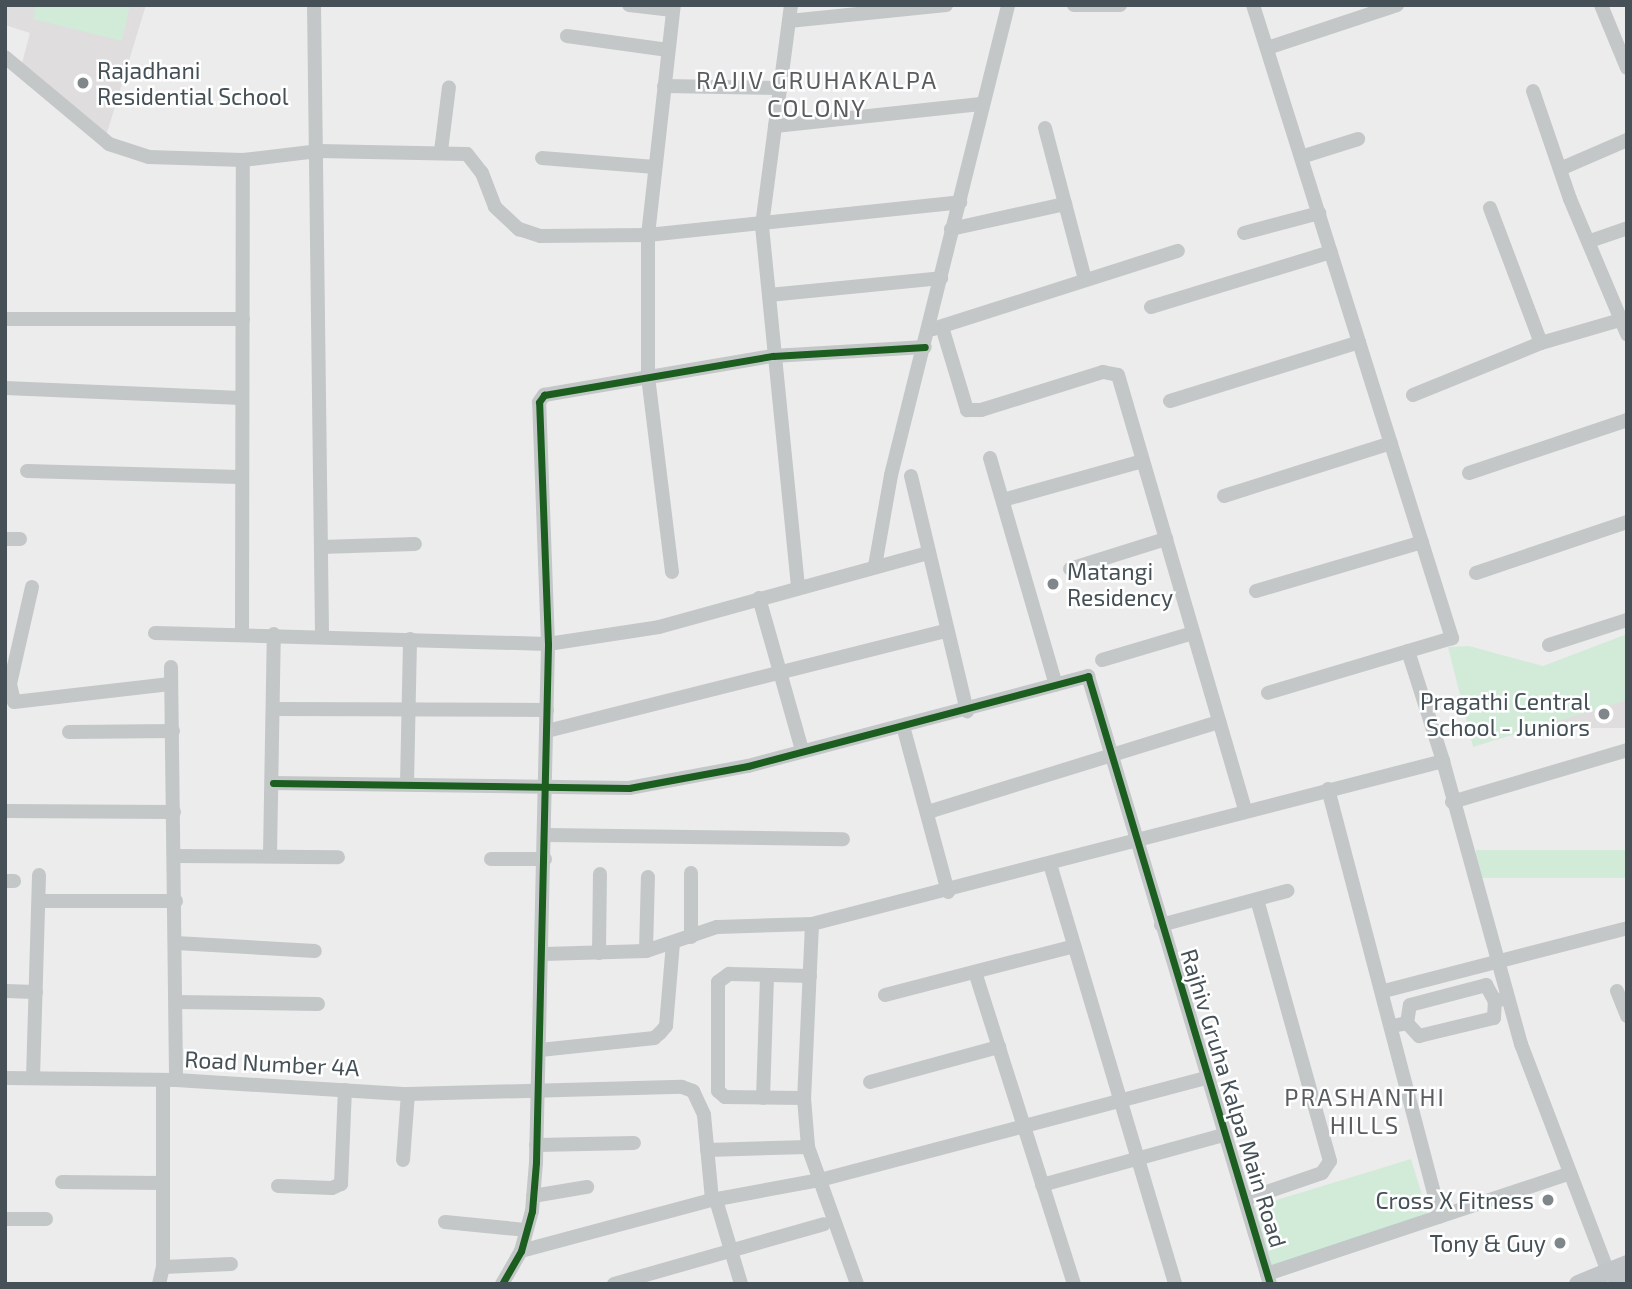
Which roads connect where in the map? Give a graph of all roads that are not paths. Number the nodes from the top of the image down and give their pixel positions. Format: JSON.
{"nodes":[{"id":1,"x":314,"y":5,"type":"edge"},
{"id":2,"x":629,"y":5,"type":"edge"},
{"id":3,"x":791,"y":5,"type":"edge"},
{"id":4,"x":946,"y":5,"type":"edge"},
{"id":5,"x":1008,"y":5,"type":"edge"},
{"id":6,"x":1074,"y":5,"type":"edge"},
{"id":7,"x":1119,"y":5,"type":"edge"},
{"id":8,"x":1253,"y":5,"type":"edge"},
{"id":9,"x":1397,"y":5,"type":"edge"},
{"id":10,"x":1601,"y":5,"type":"edge"},
{"id":11,"x":673,"y":8,"type":"edge"},
{"id":12,"x":789,"y":21,"type":"junction"},
{"id":13,"x":567,"y":36,"type":"dead end"},
{"id":14,"x":1622,"y":42,"type":"edge"},
{"id":15,"x":1267,"y":48,"type":"junction"},
{"id":16,"x":668,"y":50,"type":"junction"},
{"id":17,"x":5,"y":57,"type":"edge"},
{"id":18,"x":1627,"y":68,"type":"edge"},
{"id":19,"x":664,"y":86,"type":"junction"},
{"id":20,"x":449,"y":87,"type":"dead end"},
{"id":21,"x":781,"y":88,"type":"junction"},
{"id":22,"x":1533,"y":91,"type":"dead end"},
{"id":23,"x":981,"y":104,"type":"junction"},
{"id":24,"x":775,"y":126,"type":"junction"},
{"id":25,"x":1045,"y":128,"type":"dead end"},
{"id":26,"x":1358,"y":139,"type":"dead end"},
{"id":27,"x":1627,"y":140,"type":"edge"},
{"id":28,"x":319,"y":151,"type":"junction"},
{"id":29,"x":441,"y":151,"type":"junction"},
{"id":30,"x":1301,"y":157,"type":"junction"},
{"id":31,"x":542,"y":158,"type":"dead end"},
{"id":32,"x":243,"y":160,"type":"junction"},
{"id":33,"x":655,"y":166,"type":"junction"},
{"id":34,"x":1560,"y":169,"type":"junction"},
{"id":35,"x":960,"y":202,"type":"junction"},
{"id":36,"x":1065,"y":204,"type":"junction"},
{"id":37,"x":1490,"y":208,"type":"dead end"},
{"id":38,"x":1319,"y":213,"type":"junction"},
{"id":39,"x":762,"y":226,"type":"junction"},
{"id":40,"x":1627,"y":228,"type":"edge"},
{"id":41,"x":951,"y":229,"type":"junction"},
{"id":42,"x":1244,"y":233,"type":"dead end"},
{"id":43,"x":648,"y":235,"type":"junction"},
{"id":44,"x":1590,"y":242,"type":"junction"},
{"id":45,"x":1178,"y":251,"type":"dead end"},
{"id":46,"x":1331,"y":252,"type":"junction"},
{"id":47,"x":941,"y":278,"type":"junction"},
{"id":48,"x":1085,"y":279,"type":"junction"},
{"id":49,"x":769,"y":295,"type":"junction"},
{"id":50,"x":1151,"y":307,"type":"dead end"},
{"id":51,"x":5,"y":319,"type":"edge"},
{"id":52,"x":243,"y":319,"type":"junction"},
{"id":53,"x":1625,"y":324,"type":"edge"},
{"id":54,"x":935,"y":329,"type":"junction"},
{"id":55,"x":1359,"y":342,"type":"junction"},
{"id":56,"x":1541,"y":343,"type":"junction"},
{"id":57,"x":925,"y":347,"type":"junction"},
{"id":58,"x":773,"y":356,"type":"junction"},
{"id":59,"x":648,"y":376,"type":"junction"},
{"id":60,"x":5,"y":388,"type":"edge"},
{"id":61,"x":1413,"y":395,"type":"dead end"},
{"id":62,"x":243,"y":398,"type":"junction"},
{"id":63,"x":1170,"y":401,"type":"dead end"},
{"id":64,"x":1627,"y":420,"type":"edge"},
{"id":65,"x":1391,"y":443,"type":"junction"},
{"id":66,"x":990,"y":458,"type":"dead end"},
{"id":67,"x":1143,"y":461,"type":"junction"},
{"id":68,"x":27,"y":471,"type":"dead end"},
{"id":69,"x":1469,"y":473,"type":"dead end"},
{"id":70,"x":911,"y":475,"type":"dead end"},
{"id":71,"x":240,"y":477,"type":"junction"},
{"id":72,"x":1224,"y":496,"type":"dead end"},
{"id":73,"x":1003,"y":500,"type":"junction"},
{"id":74,"x":1627,"y":522,"type":"edge"},
{"id":75,"x":1166,"y":539,"type":"junction"},
{"id":76,"x":1422,"y":542,"type":"junction"},
{"id":77,"x":415,"y":544,"type":"dead end"},
{"id":78,"x":321,"y":547,"type":"junction"},
{"id":79,"x":928,"y":552,"type":"junction"},
{"id":80,"x":875,"y":566,"type":"junction"},
{"id":81,"x":1070,"y":569,"type":"dead end"},
{"id":82,"x":672,"y":572,"type":"dead end"},
{"id":83,"x":1476,"y":573,"type":"dead end"},
{"id":84,"x":799,"y":586,"type":"junction"},
{"id":85,"x":32,"y":587,"type":"dead end"},
{"id":86,"x":1256,"y":591,"type":"dead end"},
{"id":87,"x":759,"y":598,"type":"junction"},
{"id":88,"x":1627,"y":620,"type":"edge"},
{"id":89,"x":946,"y":631,"type":"junction"},
{"id":90,"x":155,"y":633,"type":"dead end"},
{"id":91,"x":242,"y":633,"type":"junction"},
{"id":92,"x":1193,"y":633,"type":"junction"},
{"id":93,"x":274,"y":634,"type":"junction"},
{"id":94,"x":322,"y":635,"type":"junction"},
{"id":95,"x":410,"y":639,"type":"junction"},
{"id":96,"x":548,"y":644,"type":"junction"},
{"id":97,"x":1549,"y":645,"type":"dead end"},
{"id":98,"x":1408,"y":651,"type":"junction"},
{"id":99,"x":1102,"y":660,"type":"dead end"},
{"id":100,"x":171,"y":667,"type":"dead end"},
{"id":101,"x":780,"y":674,"type":"junction"},
{"id":102,"x":7,"y":684,"type":"edge"},
{"id":103,"x":170,"y":684,"type":"junction"},
{"id":104,"x":1056,"y":685,"type":"junction"},
{"id":105,"x":1268,"y":693,"type":"dead end"},
{"id":106,"x":273,"y":709,"type":"junction"},
{"id":107,"x":409,"y":709,"type":"junction"},
{"id":108,"x":547,"y":710,"type":"junction"},
{"id":109,"x":967,"y":711,"type":"junction"},
{"id":110,"x":1219,"y":722,"type":"junction"},
{"id":111,"x":903,"y":726,"type":"junction"},
{"id":112,"x":173,"y":731,"type":"junction"},
{"id":113,"x":547,"y":731,"type":"junction"},
{"id":114,"x":69,"y":733,"type":"dead end"},
{"id":115,"x":802,"y":750,"type":"junction"},
{"id":116,"x":1627,"y":750,"type":"edge"},
{"id":117,"x":1110,"y":757,"type":"junction"},
{"id":118,"x":1443,"y":761,"type":"junction"},
{"id":119,"x":272,"y":783,"type":"junction"},
{"id":120,"x":407,"y":784,"type":"junction"},
{"id":121,"x":547,"y":786,"type":"junction"},
{"id":122,"x":1328,"y":789,"type":"junction"},
{"id":123,"x":1452,"y":802,"type":"junction"},
{"id":124,"x":1245,"y":810,"type":"junction"},
{"id":125,"x":5,"y":811,"type":"edge"},
{"id":126,"x":174,"y":812,"type":"junction"},
{"id":127,"x":928,"y":812,"type":"junction"},
{"id":128,"x":546,"y":835,"type":"junction"},
{"id":129,"x":843,"y":839,"type":"dead end"},
{"id":130,"x":1137,"y":839,"type":"junction"},
{"id":131,"x":270,"y":855,"type":"junction"},
{"id":132,"x":176,"y":856,"type":"junction"},
{"id":133,"x":338,"y":857,"type":"dead end"},
{"id":134,"x":491,"y":859,"type":"dead end"},
{"id":135,"x":545,"y":859,"type":"junction"},
{"id":136,"x":1050,"y":864,"type":"junction"},
{"id":137,"x":691,"y":873,"type":"dead end"},
{"id":138,"x":600,"y":874,"type":"dead end"},
{"id":139,"x":39,"y":875,"type":"dead end"},
{"id":140,"x":649,"y":877,"type":"dead end"},
{"id":141,"x":1287,"y":891,"type":"dead end"},
{"id":142,"x":948,"y":892,"type":"junction"},
{"id":143,"x":1257,"y":900,"type":"junction"},
{"id":144,"x":39,"y":901,"type":"junction"},
{"id":145,"x":176,"y":901,"type":"junction"},
{"id":146,"x":812,"y":924,"type":"junction"},
{"id":147,"x":1161,"y":925,"type":"junction"},
{"id":148,"x":1627,"y":928,"type":"edge"},
{"id":149,"x":691,"y":937,"type":"junction"},
{"id":150,"x":176,"y":943,"type":"junction"},
{"id":151,"x":673,"y":943,"type":"junction"},
{"id":152,"x":1074,"y":946,"type":"junction"},
{"id":153,"x":315,"y":951,"type":"dead end"},
{"id":154,"x":646,"y":951,"type":"junction"},
{"id":155,"x":599,"y":953,"type":"junction"},
{"id":156,"x":544,"y":954,"type":"junction"},
{"id":157,"x":1496,"y":965,"type":"junction"},
{"id":158,"x":975,"y":972,"type":"junction"},
{"id":159,"x":767,"y":975,"type":"junction"},
{"id":160,"x":810,"y":976,"type":"junction"},
{"id":161,"x":5,"y":991,"type":"edge"},
{"id":162,"x":1384,"y":991,"type":"junction"},
{"id":163,"x":1617,"y":991,"type":"dead end"},
{"id":164,"x":36,"y":992,"type":"junction"},
{"id":165,"x":885,"y":995,"type":"dead end"},
{"id":166,"x":1501,"y":999,"type":"junction"},
{"id":167,"x":176,"y":1002,"type":"junction"},
{"id":168,"x":318,"y":1004,"type":"dead end"},
{"id":169,"x":1627,"y":1016,"type":"edge"},
{"id":170,"x":1400,"y":1024,"type":"junction"},
{"id":171,"x":999,"y":1047,"type":"junction"},
{"id":172,"x":540,"y":1050,"type":"junction"},
{"id":173,"x":5,"y":1078,"type":"edge"},
{"id":174,"x":33,"y":1078,"type":"junction"},
{"id":175,"x":1207,"y":1078,"type":"junction"},
{"id":176,"x":169,"y":1080,"type":"junction"},
{"id":177,"x":870,"y":1082,"type":"dead end"},
{"id":178,"x":345,"y":1090,"type":"junction"},
{"id":179,"x":536,"y":1092,"type":"junction"},
{"id":180,"x":408,"y":1094,"type":"junction"},
{"id":181,"x":763,"y":1098,"type":"junction"},
{"id":182,"x":804,"y":1098,"type":"junction"},
{"id":183,"x":1121,"y":1103,"type":"junction"},
{"id":184,"x":1023,"y":1124,"type":"junction"},
{"id":185,"x":1224,"y":1135,"type":"junction"},
{"id":186,"x":634,"y":1143,"type":"dead end"},
{"id":187,"x":537,"y":1145,"type":"junction"},
{"id":188,"x":808,"y":1147,"type":"junction"},
{"id":189,"x":707,"y":1150,"type":"junction"},
{"id":190,"x":1138,"y":1159,"type":"junction"},
{"id":191,"x":403,"y":1160,"type":"dead end"},
{"id":192,"x":1570,"y":1173,"type":"junction"},
{"id":193,"x":820,"y":1180,"type":"junction"},
{"id":194,"x":62,"y":1182,"type":"dead end"},
{"id":195,"x":161,"y":1183,"type":"junction"},
{"id":196,"x":1042,"y":1185,"type":"junction"},
{"id":197,"x":278,"y":1186,"type":"dead end"},
{"id":198,"x":587,"y":1187,"type":"dead end"},
{"id":199,"x":533,"y":1196,"type":"junction"},
{"id":200,"x":1246,"y":1199,"type":"junction"},
{"id":201,"x":714,"y":1200,"type":"junction"},
{"id":202,"x":1440,"y":1217,"type":"junction"},
{"id":203,"x":5,"y":1219,"type":"edge"},
{"id":204,"x":46,"y":1219,"type":"dead end"},
{"id":205,"x":445,"y":1222,"type":"dead end"},
{"id":206,"x":824,"y":1224,"type":"dead end"},
{"id":207,"x":526,"y":1230,"type":"junction"},
{"id":208,"x":729,"y":1248,"type":"junction"},
{"id":209,"x":521,"y":1251,"type":"junction"},
{"id":210,"x":231,"y":1264,"type":"dead end"},
{"id":211,"x":163,"y":1267,"type":"junction"},
{"id":212,"x":1622,"y":1277,"type":"edge"},
{"id":213,"x":1268,"y":1279,"type":"edge"},
{"id":214,"x":159,"y":1284,"type":"edge"},
{"id":215,"x":502,"y":1284,"type":"edge"},
{"id":216,"x":614,"y":1284,"type":"edge"},
{"id":217,"x":741,"y":1284,"type":"edge"},
{"id":218,"x":858,"y":1284,"type":"edge"},
{"id":219,"x":1074,"y":1284,"type":"edge"},
{"id":220,"x":1175,"y":1284,"type":"edge"},
{"id":221,"x":1578,"y":1284,"type":"edge"}],
"edges":[{"from":1,"to":28,"type":"street"},
{"from":2,"to":11,"type":"street"},
{"from":3,"to":12,"type":"street"},
{"from":4,"to":12,"type":"street"},
{"from":5,"to":23,"type":"street"},
{"from":6,"to":7,"type":"street"},
{"from":8,"to":15,"type":"street"},
{"from":9,"to":15,"type":"street"},
{"from":10,"to":14,"type":"street"},
{"from":11,"to":16,"type":"street"},
{"from":12,"to":21,"type":"street"},
{"from":13,"to":16,"type":"street"},
{"from":14,"to":18,"type":"street"},
{"from":15,"to":30,"type":"street"},
{"from":16,"to":19,"type":"street"},
{"from":17,"to":32,"type":"street"},
{"from":19,"to":21,"type":"street"},
{"from":19,"to":33,"type":"street"},
{"from":20,"to":29,"type":"street"},
{"from":21,"to":24,"type":"street"},
{"from":22,"to":34,"type":"street"},
{"from":23,"to":24,"type":"street"},
{"from":23,"to":35,"type":"street"},
{"from":24,"to":39,"type":"street"},
{"from":25,"to":36,"type":"street"},
{"from":26,"to":30,"type":"street"},
{"from":27,"to":34,"type":"street"},
{"from":28,"to":29,"type":"street"},
{"from":28,"to":32,"type":"street"},
{"from":28,"to":78,"type":"street"},
{"from":29,"to":43,"type":"street"},
{"from":30,"to":38,"type":"street"},
{"from":31,"to":33,"type":"street"},
{"from":32,"to":52,"type":"street"},
{"from":33,"to":43,"type":"street"},
{"from":34,"to":44,"type":"street"},
{"from":35,"to":39,"type":"street"},
{"from":35,"to":41,"type":"street"},
{"from":36,"to":41,"type":"street"},
{"from":36,"to":48,"type":"street"},
{"from":37,"to":56,"type":"street"},
{"from":38,"to":42,"type":"street"},
{"from":38,"to":46,"type":"street"},
{"from":39,"to":43,"type":"street"},
{"from":39,"to":49,"type":"street"},
{"from":40,"to":44,"type":"street"},
{"from":41,"to":47,"type":"street"},
{"from":43,"to":59,"type":"street"},
{"from":44,"to":53,"type":"street"},
{"from":45,"to":48,"type":"street"},
{"from":46,"to":50,"type":"street"},
{"from":46,"to":55,"type":"street"},
{"from":47,"to":49,"type":"street"},
{"from":47,"to":54,"type":"street"},
{"from":48,"to":54,"type":"street"},
{"from":49,"to":58,"type":"street"},
{"from":51,"to":52,"type":"street"},
{"from":52,"to":62,"type":"street"},
{"from":53,"to":56,"type":"street"},
{"from":54,"to":57,"type":"street"},
{"from":54,"to":67,"type":"street"},
{"from":55,"to":63,"type":"street"},
{"from":55,"to":65,"type":"street"},
{"from":56,"to":61,"type":"street"},
{"from":57,"to":58,"type":"street"},
{"from":57,"to":80,"type":"street"},
{"from":58,"to":59,"type":"street"},
{"from":58,"to":84,"type":"street"},
{"from":59,"to":82,"type":"street"},
{"from":59,"to":96,"type":"street"},
{"from":60,"to":62,"type":"street"},
{"from":62,"to":71,"type":"street"},
{"from":64,"to":69,"type":"street"},
{"from":65,"to":72,"type":"street"},
{"from":65,"to":76,"type":"street"},
{"from":66,"to":73,"type":"street"},
{"from":67,"to":73,"type":"street"},
{"from":67,"to":75,"type":"street"},
{"from":68,"to":71,"type":"street"},
{"from":70,"to":79,"type":"street"},
{"from":71,"to":91,"type":"street"},
{"from":73,"to":104,"type":"street"},
{"from":74,"to":83,"type":"street"},
{"from":75,"to":81,"type":"street"},
{"from":75,"to":92,"type":"street"},
{"from":76,"to":86,"type":"street"},
{"from":76,"to":98,"type":"street"},
{"from":77,"to":78,"type":"street"},
{"from":78,"to":94,"type":"street"},
{"from":79,"to":80,"type":"street"},
{"from":79,"to":89,"type":"street"},
{"from":80,"to":84,"type":"street"},
{"from":84,"to":87,"type":"street"},
{"from":85,"to":102,"type":"street"},
{"from":87,"to":96,"type":"street"},
{"from":87,"to":101,"type":"street"},
{"from":88,"to":97,"type":"street"},
{"from":89,"to":101,"type":"street"},
{"from":89,"to":109,"type":"street"},
{"from":90,"to":91,"type":"street"},
{"from":91,"to":93,"type":"street"},
{"from":92,"to":99,"type":"street"},
{"from":92,"to":110,"type":"street"},
{"from":93,"to":94,"type":"street"},
{"from":93,"to":106,"type":"street"},
{"from":94,"to":95,"type":"street"},
{"from":95,"to":96,"type":"street"},
{"from":95,"to":107,"type":"street"},
{"from":96,"to":108,"type":"street"},
{"from":98,"to":105,"type":"street"},
{"from":98,"to":118,"type":"street"},
{"from":100,"to":103,"type":"street"},
{"from":101,"to":113,"type":"street"},
{"from":101,"to":115,"type":"street"},
{"from":102,"to":103,"type":"street"},
{"from":103,"to":112,"type":"street"},
{"from":104,"to":109,"type":"street"},
{"from":104,"to":117,"type":"street","name":"Rajhiv Gruha Kalpa Main Road"},
{"from":106,"to":107,"type":"street"},
{"from":106,"to":119,"type":"street"},
{"from":107,"to":108,"type":"street"},
{"from":107,"to":120,"type":"street"},
{"from":108,"to":113,"type":"street"},
{"from":109,"to":111,"type":"street"},
{"from":110,"to":117,"type":"street"},
{"from":110,"to":124,"type":"street"},
{"from":111,"to":115,"type":"street"},
{"from":111,"to":127,"type":"street"},
{"from":112,"to":114,"type":"street"},
{"from":112,"to":126,"type":"street"},
{"from":113,"to":121,"type":"street"},
{"from":115,"to":121,"type":"street"},
{"from":116,"to":123,"type":"street"},
{"from":117,"to":127,"type":"street"},
{"from":117,"to":130,"type":"street","name":"Rajhiv Gruha Kalpa Main Road"},
{"from":118,"to":122,"type":"street"},
{"from":118,"to":123,"type":"street"},
{"from":119,"to":120,"type":"street"},
{"from":119,"to":131,"type":"street"},
{"from":120,"to":121,"type":"street"},
{"from":121,"to":128,"type":"street"},
{"from":122,"to":124,"type":"street"},
{"from":122,"to":162,"type":"street"},
{"from":123,"to":157,"type":"street"},
{"from":124,"to":130,"type":"street"},
{"from":125,"to":126,"type":"street"},
{"from":126,"to":132,"type":"street"},
{"from":127,"to":142,"type":"street"},
{"from":128,"to":129,"type":"street"},
{"from":128,"to":135,"type":"street"},
{"from":130,"to":136,"type":"street"},
{"from":130,"to":147,"type":"street","name":"Rajhiv Gruha Kalpa Main Road"},
{"from":131,"to":132,"type":"street"},
{"from":131,"to":133,"type":"street"},
{"from":132,"to":145,"type":"street"},
{"from":134,"to":135,"type":"street"},
{"from":135,"to":156,"type":"street"},
{"from":136,"to":142,"type":"street"},
{"from":136,"to":152,"type":"street"},
{"from":137,"to":149,"type":"street"},
{"from":138,"to":155,"type":"street"},
{"from":139,"to":144,"type":"street"},
{"from":140,"to":154,"type":"street"},
{"from":141,"to":143,"type":"street"},
{"from":142,"to":146,"type":"street"},
{"from":143,"to":147,"type":"street"},
{"from":143,"to":200,"type":"street"},
{"from":144,"to":145,"type":"street"},
{"from":144,"to":164,"type":"street"},
{"from":145,"to":150,"type":"street"},
{"from":146,"to":149,"type":"street"},
{"from":146,"to":160,"type":"street"},
{"from":147,"to":175,"type":"street","name":"Rajhiv Gruha Kalpa Main Road"},
{"from":148,"to":157,"type":"street"},
{"from":149,"to":151,"type":"street"},
{"from":150,"to":153,"type":"street"},
{"from":150,"to":167,"type":"street"},
{"from":151,"to":154,"type":"street"},
{"from":151,"to":172,"type":"street"},
{"from":152,"to":158,"type":"street"},
{"from":152,"to":183,"type":"street"},
{"from":154,"to":155,"type":"street"},
{"from":155,"to":156,"type":"street"},
{"from":156,"to":172,"type":"street"},
{"from":157,"to":162,"type":"street"},
{"from":157,"to":166,"type":"street"},
{"from":158,"to":165,"type":"street"},
{"from":158,"to":171,"type":"street"},
{"from":159,"to":160,"type":"street"},
{"from":159,"to":181,"type":"street"},
{"from":159,"to":181,"type":"street"},
{"from":160,"to":182,"type":"street"},
{"from":161,"to":164,"type":"street"},
{"from":162,"to":170,"type":"street"},
{"from":163,"to":169,"type":"street"},
{"from":164,"to":174,"type":"street"},
{"from":166,"to":170,"type":"street"},
{"from":166,"to":170,"type":"street"},
{"from":166,"to":192,"type":"street"},
{"from":167,"to":168,"type":"street"},
{"from":167,"to":176,"type":"street"},
{"from":170,"to":202,"type":"street"},
{"from":171,"to":177,"type":"street"},
{"from":171,"to":184,"type":"street"},
{"from":172,"to":179,"type":"street"},
{"from":173,"to":174,"type":"street","name":"Road Number 4A"},
{"from":174,"to":176,"type":"street","name":"Road Number 4A"},
{"from":175,"to":183,"type":"street"},
{"from":175,"to":185,"type":"street","name":"Rajhiv Gruha Kalpa Main Road"},
{"from":176,"to":178,"type":"street","name":"Road Number 4A"},
{"from":176,"to":195,"type":"street"},
{"from":178,"to":180,"type":"street","name":"Road Number 4A"},
{"from":178,"to":197,"type":"street"},
{"from":179,"to":180,"type":"street","name":"Road Number 4A"},
{"from":179,"to":187,"type":"street"},
{"from":179,"to":189,"type":"street","name":"Road Number 4A"},
{"from":180,"to":191,"type":"street"},
{"from":181,"to":182,"type":"street"},
{"from":182,"to":188,"type":"street"},
{"from":183,"to":184,"type":"street"},
{"from":183,"to":190,"type":"street"},
{"from":184,"to":193,"type":"street"},
{"from":184,"to":196,"type":"street"},
{"from":185,"to":190,"type":"street"},
{"from":185,"to":200,"type":"street","name":"Rajhiv Gruha Kalpa Main Road"},
{"from":186,"to":187,"type":"street"},
{"from":187,"to":199,"type":"street"},
{"from":188,"to":189,"type":"street"},
{"from":188,"to":193,"type":"street"},
{"from":189,"to":201,"type":"street","name":"Road Number 4A"},
{"from":190,"to":196,"type":"street"},
{"from":190,"to":220,"type":"street"},
{"from":192,"to":202,"type":"street"},
{"from":192,"to":212,"type":"street"},
{"from":193,"to":201,"type":"street"},
{"from":193,"to":218,"type":"street"},
{"from":194,"to":195,"type":"street"},
{"from":195,"to":211,"type":"street"},
{"from":196,"to":219,"type":"street"},
{"from":198,"to":199,"type":"street"},
{"from":199,"to":207,"type":"street"},
{"from":200,"to":213,"type":"street","name":"Rajhiv Gruha Kalpa Main Road"},
{"from":201,"to":208,"type":"street","name":"Road Number 4A"},
{"from":201,"to":209,"type":"street"},
{"from":202,"to":213,"type":"street"},
{"from":203,"to":204,"type":"street"},
{"from":205,"to":207,"type":"street"},
{"from":206,"to":208,"type":"street"},
{"from":207,"to":209,"type":"street"},
{"from":208,"to":216,"type":"street"},
{"from":208,"to":217,"type":"street","name":"Road Number 4A"},
{"from":209,"to":215,"type":"street"},
{"from":210,"to":211,"type":"street"},
{"from":211,"to":214,"type":"street"},
{"from":212,"to":221,"type":"main road"}]}
